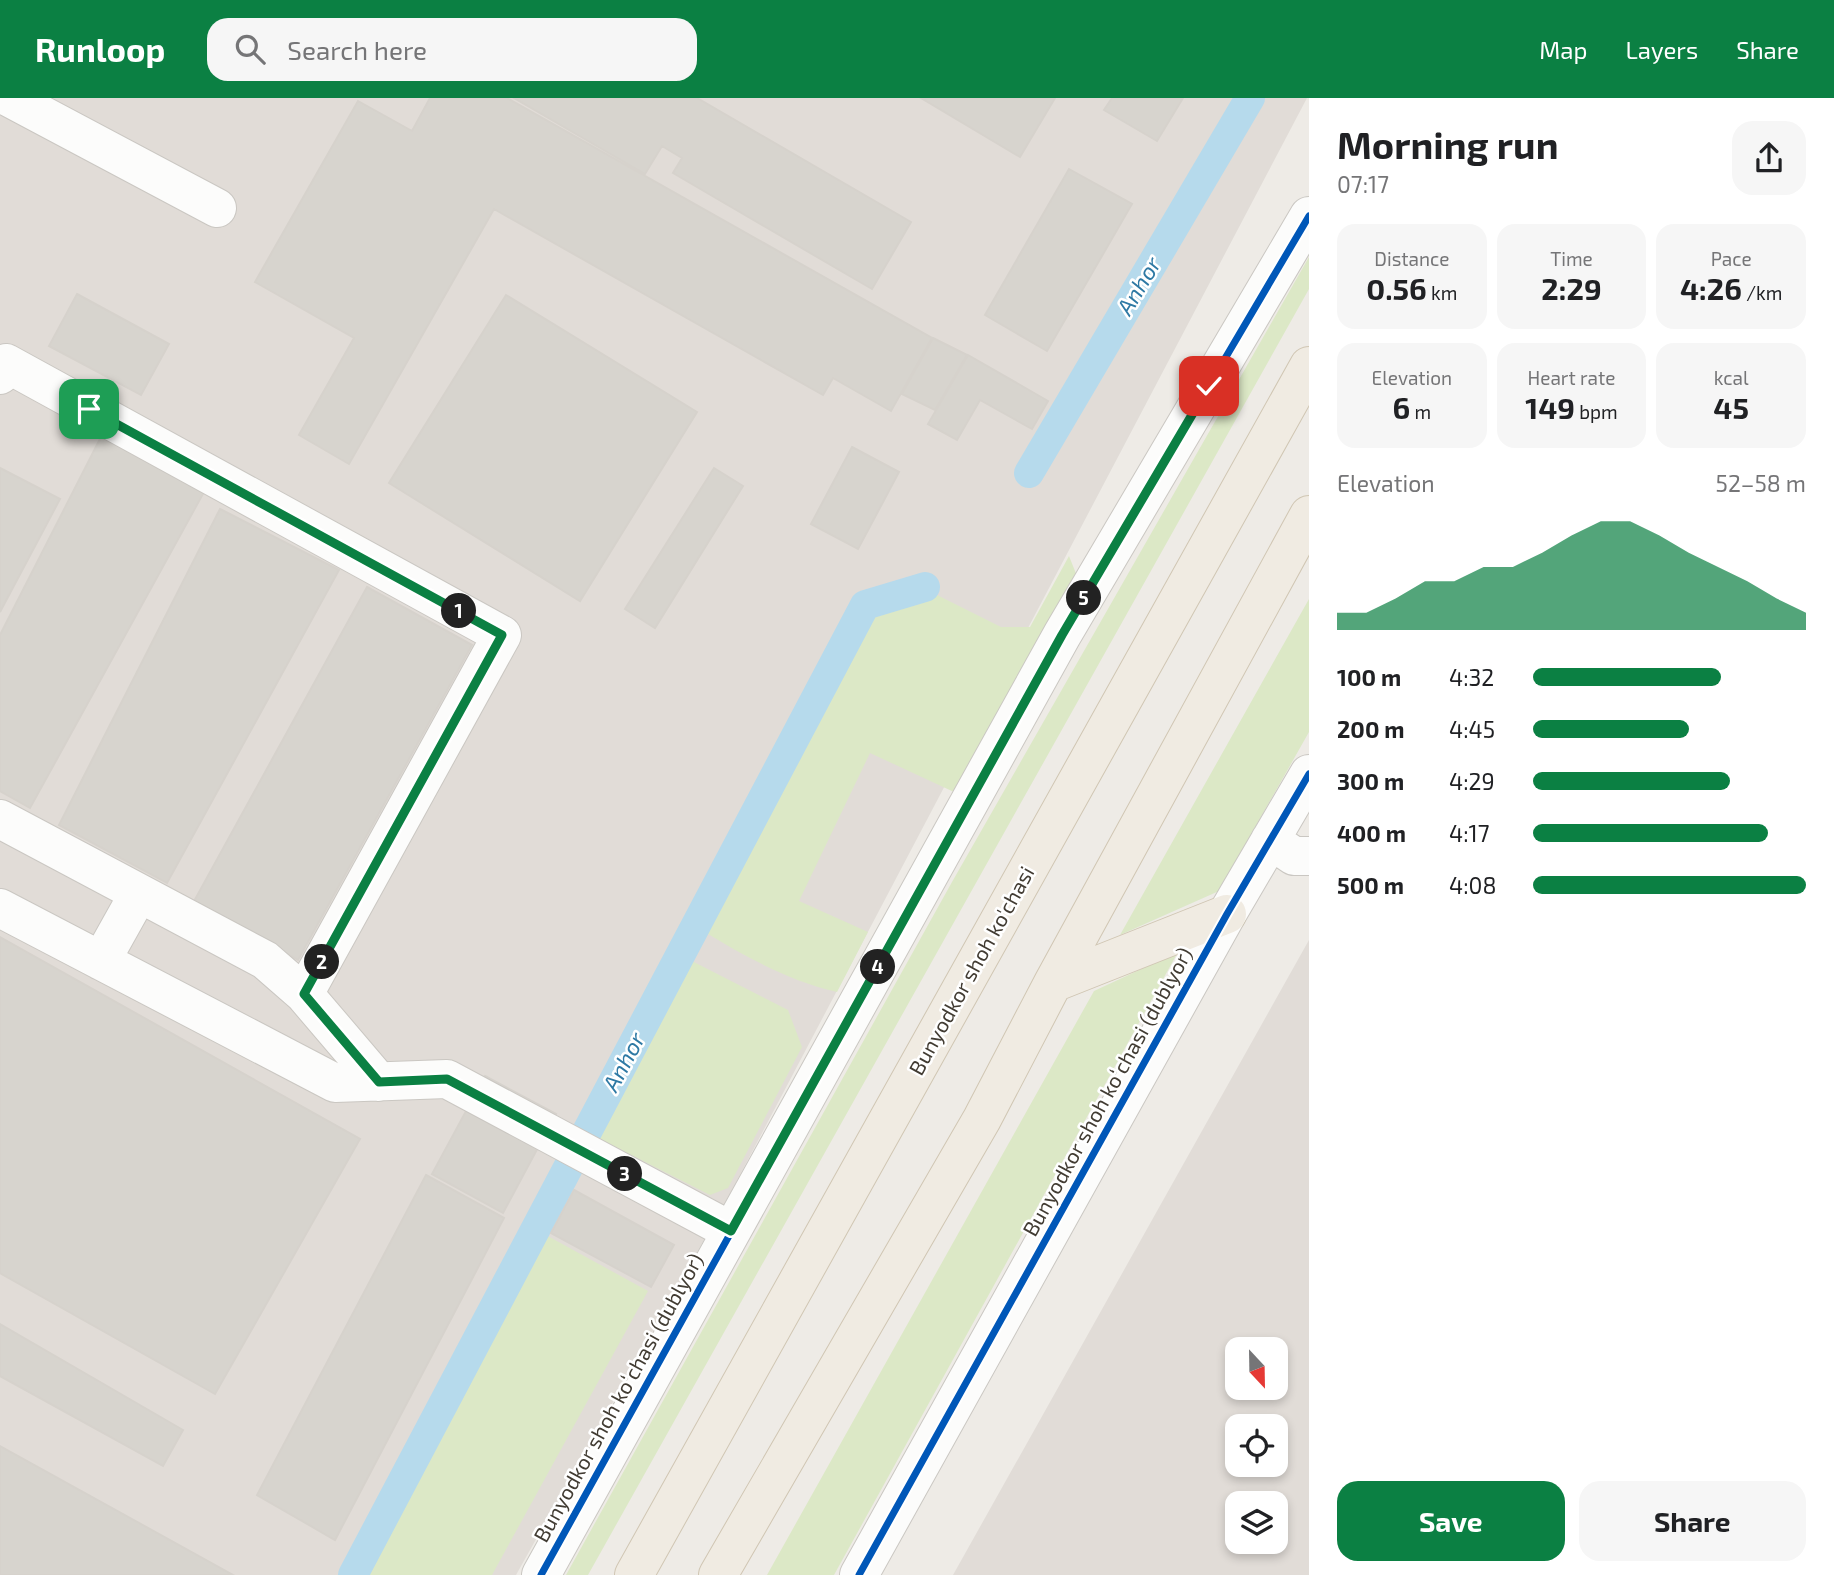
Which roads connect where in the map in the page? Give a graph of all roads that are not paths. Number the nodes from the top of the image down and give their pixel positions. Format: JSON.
{"nodes":[{"id":1,"x":10,"y":98,"type":"edge"},
{"id":2,"x":216,"y":208,"type":"dead end"},
{"id":3,"x":1309,"y":216,"type":"edge"},
{"id":4,"x":1309,"y":366,"type":"edge"},
{"id":5,"x":0,"y":375,"type":"edge"},
{"id":6,"x":1309,"y":515,"type":"edge"},
{"id":7,"x":1309,"y":774,"type":"edge"},
{"id":8,"x":0,"y":819,"type":"edge"},
{"id":9,"x":1296,"y":854,"type":"edge"},
{"id":10,"x":139,"y":894,"type":"junction"},
{"id":11,"x":0,"y":908,"type":"edge"},
{"id":12,"x":1227,"y":914,"type":"junction"},
{"id":13,"x":102,"y":961,"type":"junction"},
{"id":14,"x":1053,"y":983,"type":"junction"},
{"id":15,"x":304,"y":994,"type":"junction"},
{"id":16,"x":379,"y":1082,"type":"junction"},
{"id":17,"x":731,"y":1231,"type":"junction"},
{"id":18,"x":541,"y":1575,"type":"edge"},
{"id":19,"x":634,"y":1575,"type":"edge"},
{"id":20,"x":718,"y":1575,"type":"edge"},
{"id":21,"x":859,"y":1575,"type":"edge"}],
"edges":[{"from":1,"to":2,"type":"street"},
{"from":3,"to":17,"type":"street","name":"Bunyodkor shoh koʻchasi (dublyor)"},
{"from":4,"to":19,"type":"main road","name":"Bunyodkor shoh ko'chasi"},
{"from":5,"to":15,"type":"street"},
{"from":6,"to":14,"type":"main road"},
{"from":7,"to":9,"type":"street","name":"Bunyodkor shoh koʻchasi (dublyor)"},
{"from":8,"to":10,"type":"street"},
{"from":9,"to":12,"type":"street","name":"Bunyodkor shoh koʻchasi (dublyor)"},
{"from":10,"to":13,"type":"street"},
{"from":10,"to":15,"type":"street"},
{"from":11,"to":13,"type":"street"},
{"from":12,"to":14,"type":"main road"},
{"from":12,"to":21,"type":"street","name":"Bunyodkor shoh koʻchasi (dublyor)"},
{"from":13,"to":16,"type":"street"},
{"from":14,"to":20,"type":"main road"},
{"from":15,"to":16,"type":"street"},
{"from":16,"to":17,"type":"street"},
{"from":17,"to":18,"type":"street","name":"Bunyodkor shoh koʻchasi (dublyor)"}]}
